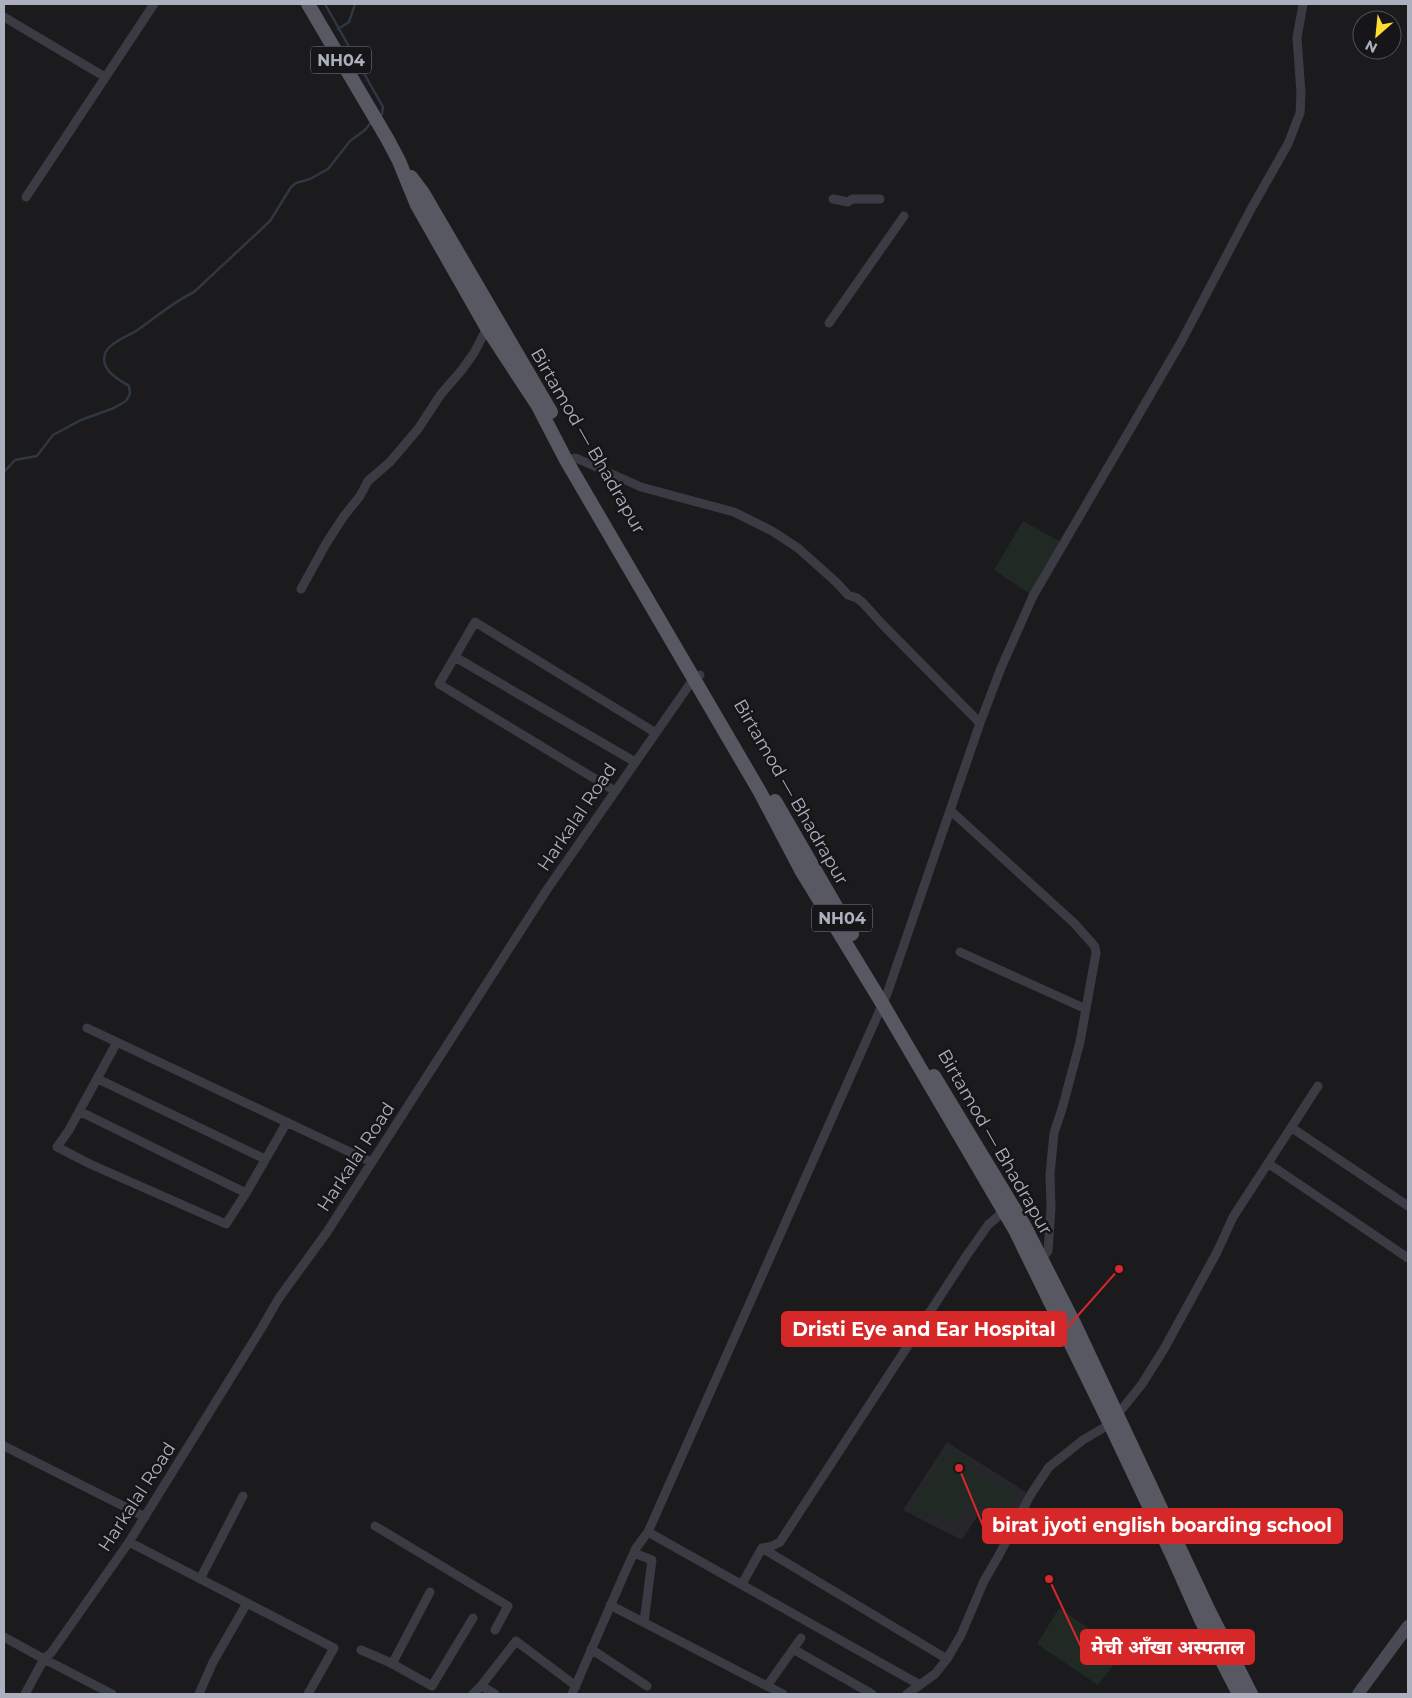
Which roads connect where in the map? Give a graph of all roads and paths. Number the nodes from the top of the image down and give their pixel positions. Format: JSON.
{"nodes":[{"id":1,"x":154,"y":4,"type":"edge"},
{"id":2,"x":308,"y":4,"type":"edge"},
{"id":3,"x":1302,"y":4,"type":"edge"},
{"id":4,"x":4,"y":17,"type":"edge"},
{"id":5,"x":105,"y":77,"type":"junction"},
{"id":6,"x":399,"y":160,"type":"junction"},
{"id":7,"x":26,"y":197,"type":"dead end"},
{"id":8,"x":880,"y":199,"type":"dead end"},
{"id":9,"x":833,"y":200,"type":"dead end"},
{"id":10,"x":904,"y":216,"type":"dead end"},
{"id":11,"x":829,"y":323,"type":"dead end"},
{"id":12,"x":487,"y":328,"type":"junction"},
{"id":13,"x":571,"y":459,"type":"junction"},
{"id":14,"x":301,"y":589,"type":"dead end"},
{"id":15,"x":455,"y":657,"type":"junction"},
{"id":16,"x":697,"y":676,"type":"junction"},
{"id":17,"x":980,"y":723,"type":"junction"},
{"id":18,"x":656,"y":733,"type":"junction"},
{"id":19,"x":635,"y":762,"type":"junction"},
{"id":20,"x":615,"y":791,"type":"junction"},
{"id":21,"x":950,"y":810,"type":"junction"},
{"id":22,"x":960,"y":952,"type":"dead end"},
{"id":23,"x":884,"y":999,"type":"junction"},
{"id":24,"x":1086,"y":1009,"type":"junction"},
{"id":25,"x":87,"y":1028,"type":"dead end"},
{"id":26,"x":116,"y":1042,"type":"junction"},
{"id":27,"x":98,"y":1079,"type":"junction"},
{"id":28,"x":1318,"y":1086,"type":"dead end"},
{"id":29,"x":79,"y":1111,"type":"junction"},
{"id":30,"x":287,"y":1122,"type":"junction"},
{"id":31,"x":1292,"y":1128,"type":"junction"},
{"id":32,"x":265,"y":1159,"type":"junction"},
{"id":33,"x":371,"y":1162,"type":"junction"},
{"id":34,"x":1269,"y":1164,"type":"junction"},
{"id":35,"x":246,"y":1193,"type":"junction"},
{"id":36,"x":1408,"y":1206,"type":"edge"},
{"id":37,"x":1004,"y":1211,"type":"junction"},
{"id":38,"x":1041,"y":1258,"type":"junction"},
{"id":39,"x":1408,"y":1258,"type":"edge"},
{"id":40,"x":1046,"y":1280,"type":"junction"},
{"id":41,"x":1113,"y":1419,"type":"junction"},
{"id":42,"x":4,"y":1446,"type":"edge"},
{"id":43,"x":244,"y":1496,"type":"dead end"},
{"id":44,"x":144,"y":1518,"type":"junction"},
{"id":45,"x":375,"y":1526,"type":"dead end"},
{"id":46,"x":648,"y":1532,"type":"junction"},
{"id":47,"x":129,"y":1542,"type":"junction"},
{"id":48,"x":762,"y":1548,"type":"junction"},
{"id":49,"x":634,"y":1553,"type":"junction"},
{"id":50,"x":1178,"y":1555,"type":"junction"},
{"id":51,"x":200,"y":1579,"type":"junction"},
{"id":52,"x":742,"y":1584,"type":"junction"},
{"id":53,"x":430,"y":1592,"type":"dead end"},
{"id":54,"x":246,"y":1603,"type":"junction"},
{"id":55,"x":610,"y":1605,"type":"junction"},
{"id":56,"x":473,"y":1618,"type":"dead end"},
{"id":57,"x":644,"y":1622,"type":"junction"},
{"id":58,"x":1408,"y":1626,"type":"edge"},
{"id":59,"x":495,"y":1630,"type":"dead end"},
{"id":60,"x":4,"y":1637,"type":"edge"},
{"id":61,"x":801,"y":1638,"type":"dead end"},
{"id":62,"x":591,"y":1649,"type":"junction"},
{"id":63,"x":793,"y":1649,"type":"junction"},
{"id":64,"x":361,"y":1650,"type":"dead end"},
{"id":65,"x":947,"y":1659,"type":"junction"},
{"id":66,"x":44,"y":1660,"type":"junction"},
{"id":67,"x":392,"y":1664,"type":"junction"},
{"id":68,"x":920,"y":1685,"type":"junction"},
{"id":69,"x":481,"y":1686,"type":"junction"},
{"id":70,"x":647,"y":1686,"type":"dead end"},
{"id":71,"x":767,"y":1686,"type":"junction"},
{"id":72,"x":574,"y":1690,"type":"edge"},
{"id":73,"x":106,"y":1693,"type":"edge"},
{"id":74,"x":25,"y":1694,"type":"edge"},
{"id":75,"x":199,"y":1694,"type":"edge"},
{"id":76,"x":308,"y":1694,"type":"edge"},
{"id":77,"x":473,"y":1694,"type":"edge"},
{"id":78,"x":495,"y":1694,"type":"edge"},
{"id":79,"x":783,"y":1694,"type":"edge"},
{"id":80,"x":872,"y":1694,"type":"edge"},
{"id":81,"x":907,"y":1694,"type":"edge"},
{"id":82,"x":1238,"y":1694,"type":"edge"},
{"id":83,"x":1251,"y":1694,"type":"edge"},
{"id":84,"x":1358,"y":1694,"type":"edge"}],
"edges":[{"from":1,"to":5,"type":"street"},
{"from":2,"to":6,"type":"main road","name":"Birtamod — Bhadrapur","number":"NH04"},
{"from":3,"to":17,"type":"street"},
{"from":4,"to":5,"type":"street"},
{"from":5,"to":7,"type":"street"},
{"from":6,"to":12,"type":"main road","name":"Birtamod — Bhadrapur","number":"NH04"},
{"from":6,"to":13,"type":"main road","name":"Birtamod — Bhadrapur","number":"NH04"},
{"from":8,"to":9,"type":"street"},
{"from":10,"to":11,"type":"street"},
{"from":12,"to":13,"type":"main road","name":"Birtamod — Bhadrapur","number":"NH04"},
{"from":12,"to":14,"type":"street"},
{"from":13,"to":16,"type":"main road","name":"Birtamod — Bhadrapur","number":"NH04"},
{"from":13,"to":17,"type":"street"},
{"from":15,"to":18,"type":"street"},
{"from":15,"to":19,"type":"street"},
{"from":15,"to":20,"type":"street"},
{"from":16,"to":18,"type":"street","name":"Harkalal Road"},
{"from":16,"to":23,"type":"main road","name":"Birtamod — Bhadrapur","number":"NH04"},
{"from":17,"to":21,"type":"street"},
{"from":18,"to":19,"type":"street","name":"Harkalal Road"},
{"from":19,"to":20,"type":"street","name":"Harkalal Road"},
{"from":20,"to":33,"type":"street","name":"Harkalal Road"},
{"from":21,"to":23,"type":"street"},
{"from":21,"to":24,"type":"street"},
{"from":22,"to":24,"type":"street"},
{"from":23,"to":37,"type":"main road","name":"Birtamod — Bhadrapur","number":"NH04"},
{"from":23,"to":38,"type":"main road","name":"Birtamod — Bhadrapur","number":"NH04"},
{"from":23,"to":46,"type":"street"},
{"from":24,"to":38,"type":"street"},
{"from":25,"to":26,"type":"street"},
{"from":26,"to":27,"type":"street"},
{"from":26,"to":30,"type":"street"},
{"from":27,"to":29,"type":"street"},
{"from":27,"to":32,"type":"street"},
{"from":28,"to":31,"type":"street"},
{"from":29,"to":35,"type":"street"},
{"from":29,"to":35,"type":"street"},
{"from":30,"to":32,"type":"street"},
{"from":30,"to":33,"type":"street"},
{"from":31,"to":34,"type":"street"},
{"from":31,"to":36,"type":"street"},
{"from":32,"to":35,"type":"street"},
{"from":33,"to":44,"type":"street","name":"Harkalal Road"},
{"from":34,"to":39,"type":"street"},
{"from":34,"to":41,"type":"street"},
{"from":37,"to":40,"type":"main road","name":"Birtamod — Bhadrapur","number":"NH04"},
{"from":37,"to":48,"type":"street"},
{"from":38,"to":40,"type":"main road","name":"Birtamod — Bhadrapur","number":"NH04"},
{"from":40,"to":41,"type":"main road","name":"Birtamod — Bhadrapur","number":"NH04"},
{"from":41,"to":50,"type":"main road","name":"Birtamod — Bhadrapur","number":"NH04"},
{"from":41,"to":65,"type":"street"},
{"from":42,"to":44,"type":"street"},
{"from":43,"to":51,"type":"street"},
{"from":44,"to":47,"type":"street","name":"Harkalal Road"},
{"from":45,"to":59,"type":"street"},
{"from":46,"to":49,"type":"street"},
{"from":46,"to":52,"type":"street"},
{"from":47,"to":51,"type":"street"},
{"from":47,"to":66,"type":"street","name":"Harkalal Road"},
{"from":48,"to":52,"type":"street"},
{"from":48,"to":65,"type":"street"},
{"from":49,"to":55,"type":"street"},
{"from":49,"to":57,"type":"street"},
{"from":50,"to":82,"type":"main road","name":"Birtamod — Bhadrapur","number":"NH04"},
{"from":50,"to":83,"type":"main road","name":"Birtamod — Bhadrapur","number":"NH04"},
{"from":51,"to":54,"type":"street"},
{"from":52,"to":68,"type":"street"},
{"from":53,"to":67,"type":"street"},
{"from":54,"to":75,"type":"street"},
{"from":54,"to":76,"type":"street"},
{"from":55,"to":57,"type":"street"},
{"from":55,"to":62,"type":"street"},
{"from":56,"to":67,"type":"street"},
{"from":57,"to":71,"type":"street"},
{"from":58,"to":84,"type":"street"},
{"from":60,"to":66,"type":"street"},
{"from":61,"to":63,"type":"street"},
{"from":62,"to":70,"type":"street"},
{"from":62,"to":72,"type":"street"},
{"from":63,"to":71,"type":"street"},
{"from":63,"to":80,"type":"street"},
{"from":64,"to":67,"type":"street"},
{"from":65,"to":68,"type":"street"},
{"from":66,"to":73,"type":"street"},
{"from":66,"to":74,"type":"street","name":"Harkalal Road"},
{"from":68,"to":81,"type":"street"},
{"from":69,"to":72,"type":"street"},
{"from":69,"to":77,"type":"street"},
{"from":69,"to":78,"type":"street"},
{"from":71,"to":79,"type":"street"}]}
